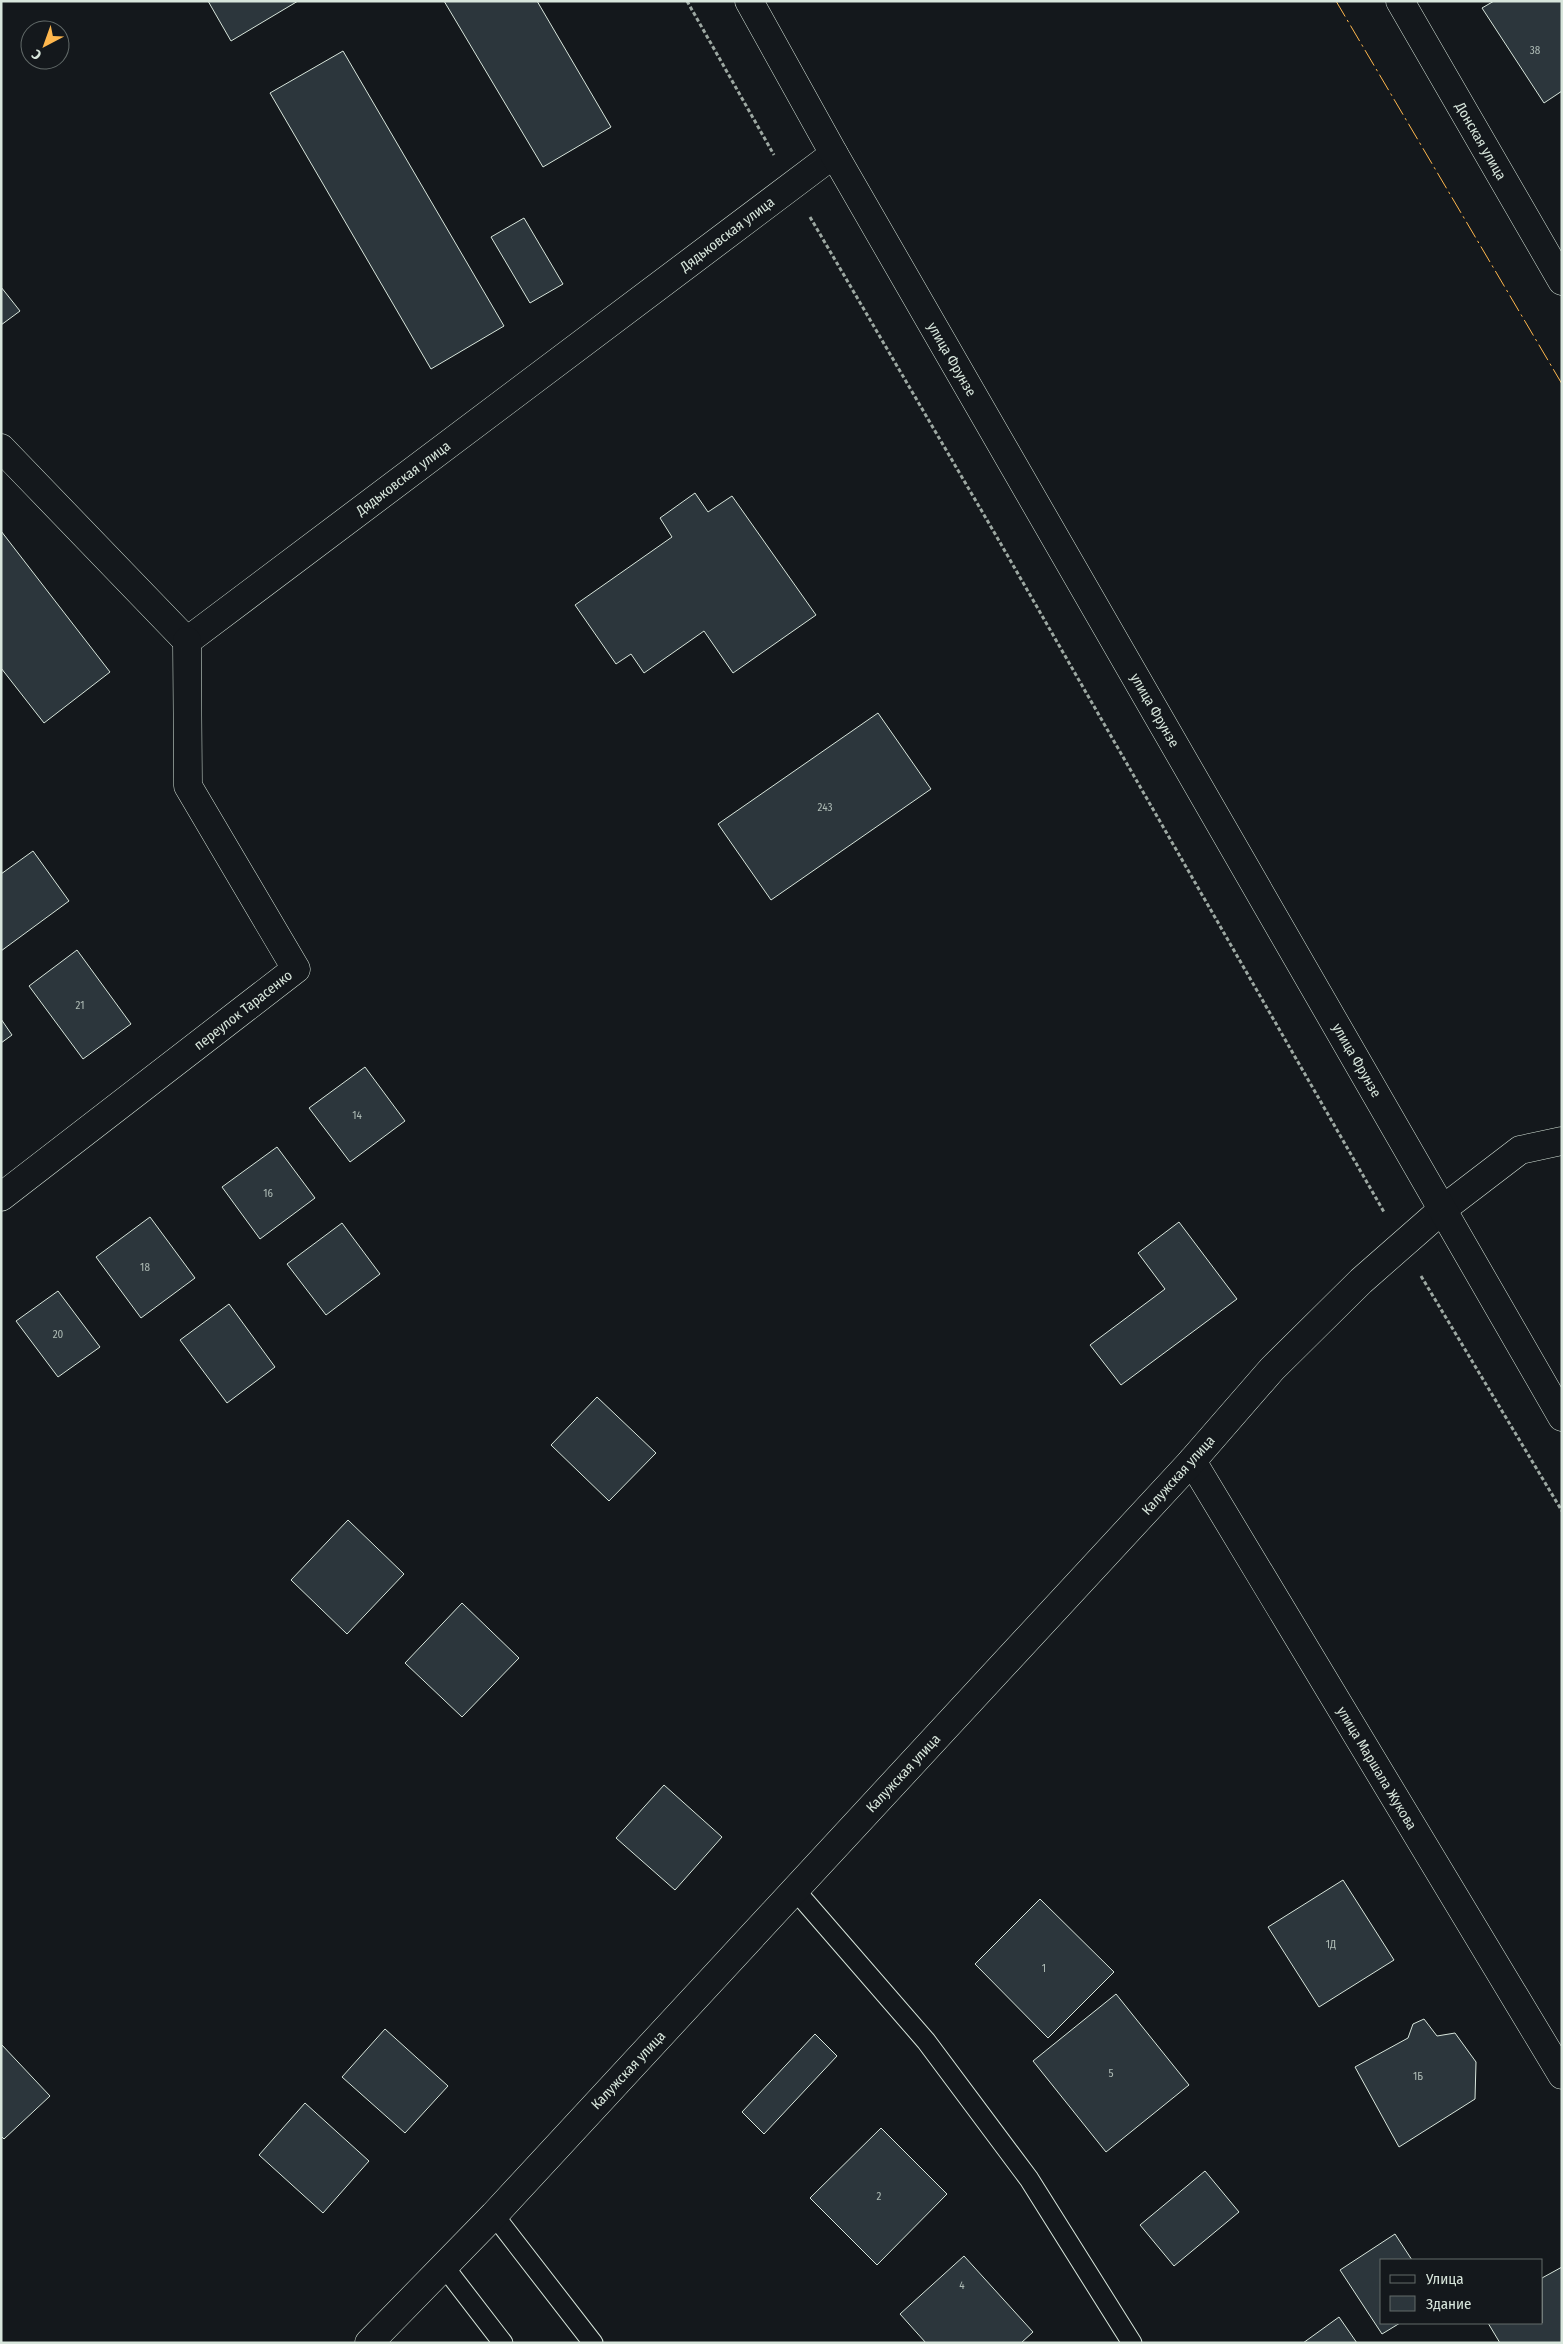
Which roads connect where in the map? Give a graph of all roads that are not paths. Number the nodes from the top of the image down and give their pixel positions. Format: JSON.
{"nodes":[{"id":1,"x":749,"y":1,"type":"edge"},
{"id":2,"x":1400,"y":1,"type":"edge"},
{"id":3,"x":834,"y":154,"type":"junction"},
{"id":4,"x":1562,"y":281,"type":"edge"},
{"id":5,"x":4,"y":456,"type":"edge"},
{"id":6,"x":186,"y":641,"type":"junction"},
{"id":7,"x":1562,"y":1141,"type":"edge"},
{"id":8,"x":1,"y":1197,"type":"edge"},
{"id":9,"x":1443,"y":1209,"type":"junction"},
{"id":10,"x":1562,"y":1417,"type":"edge"},
{"id":11,"x":1192,"y":1461,"type":"junction"},
{"id":12,"x":795,"y":1890,"type":"junction"},
{"id":13,"x":1562,"y":2075,"type":"edge"},
{"id":14,"x":494,"y":2216,"type":"junction"},
{"id":15,"x":443,"y":2265,"type":"junction"},
{"id":16,"x":369,"y":2343,"type":"edge"},
{"id":17,"x":503,"y":2343,"type":"edge"},
{"id":18,"x":593,"y":2343,"type":"edge"},
{"id":19,"x":1132,"y":2343,"type":"edge"}],
"edges":[{"from":1,"to":3,"type":"street","name":"улица Фрунзе"},
{"from":2,"to":4,"type":"street","name":"Донская улица"},
{"from":3,"to":6,"type":"street","name":"Дядьковская улица"},
{"from":3,"to":9,"type":"street","name":"улица Фрунзе"},
{"from":5,"to":6,"type":"street"},
{"from":6,"to":8,"type":"street","name":"переулок Тарасенко"},
{"from":7,"to":9,"type":"street"},
{"from":9,"to":10,"type":"street","name":"улица Фрунзе"},
{"from":9,"to":11,"type":"street","name":"Калужская улица"},
{"from":11,"to":12,"type":"street","name":"Калужская улица"},
{"from":11,"to":13,"type":"street","name":"улица Маршала Жукова"},
{"from":12,"to":14,"type":"street","name":"Калужская улица"},
{"from":12,"to":19,"type":"lane"},
{"from":14,"to":15,"type":"street","name":"Калужская улица"},
{"from":14,"to":18,"type":"lane"},
{"from":15,"to":16,"type":"street","name":"Калужская улица"},
{"from":15,"to":17,"type":"lane"}]}
